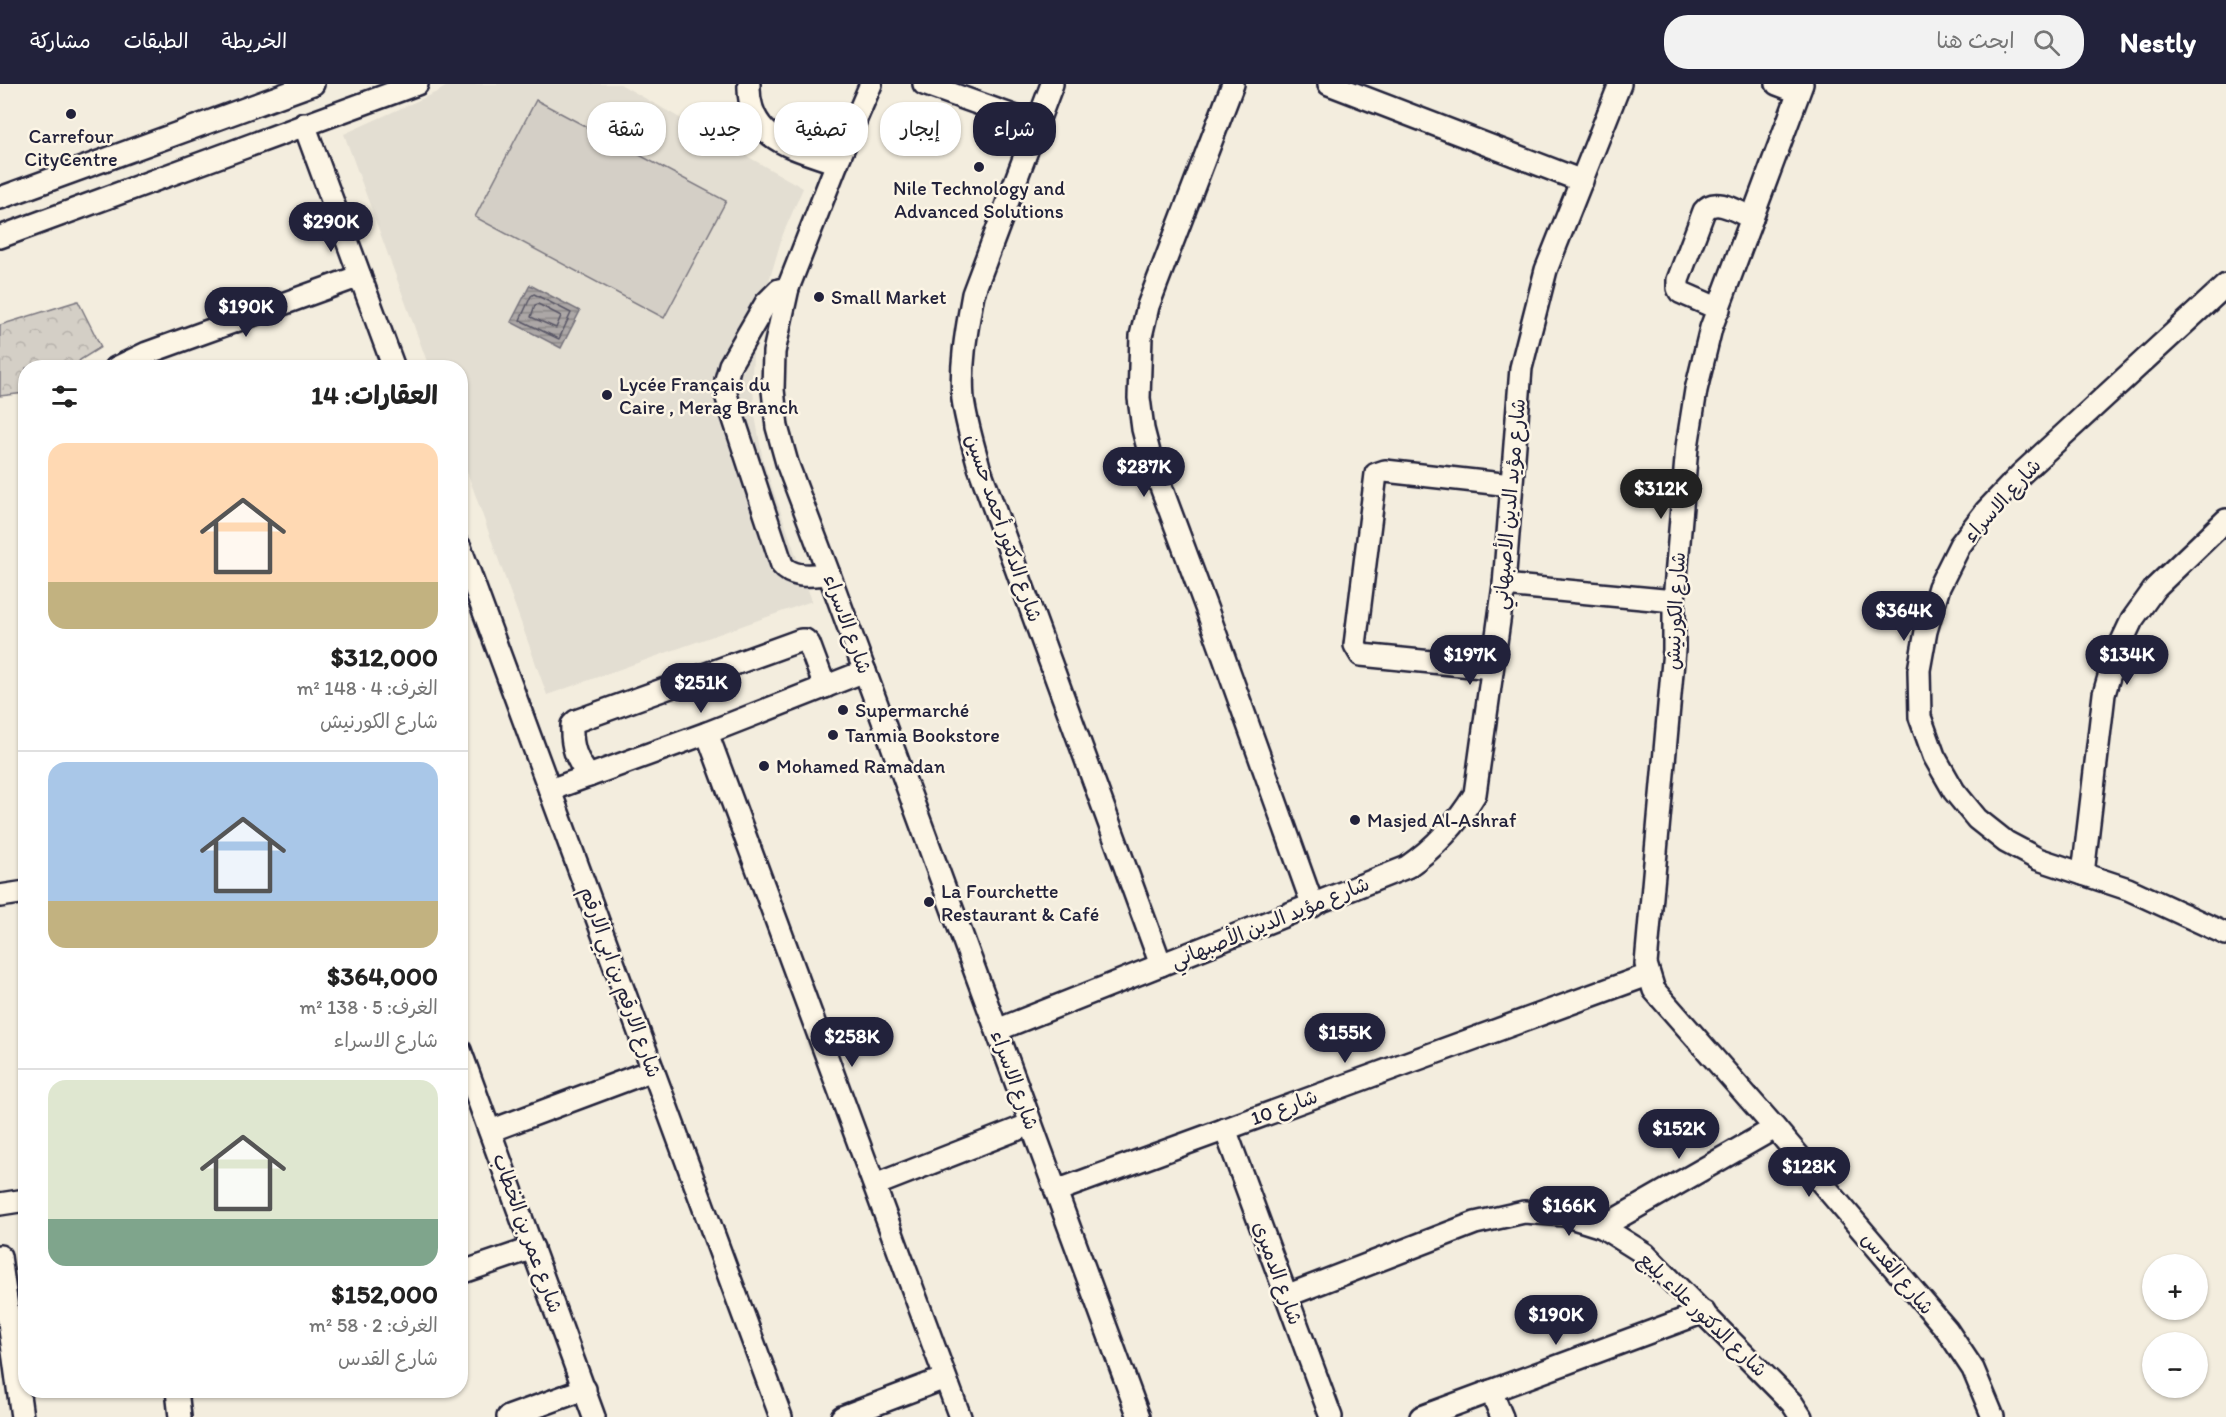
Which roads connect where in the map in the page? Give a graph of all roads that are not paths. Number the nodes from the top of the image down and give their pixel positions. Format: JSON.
{"nodes":[{"id":1,"x":313,"y":84,"type":"edge"},
{"id":2,"x":417,"y":84,"type":"edge"},
{"id":3,"x":749,"y":84,"type":"edge"},
{"id":4,"x":871,"y":84,"type":"edge"},
{"id":5,"x":924,"y":84,"type":"edge"},
{"id":6,"x":1052,"y":84,"type":"edge"},
{"id":7,"x":1233,"y":84,"type":"edge"},
{"id":8,"x":1329,"y":84,"type":"edge"},
{"id":9,"x":1620,"y":84,"type":"edge"},
{"id":10,"x":1778,"y":84,"type":"edge"},
{"id":11,"x":1800,"y":88,"type":"edge"},
{"id":12,"x":974,"y":102,"type":"edge"},
{"id":13,"x":1045,"y":102,"type":"edge"},
{"id":14,"x":304,"y":124,"type":"junction"},
{"id":15,"x":1024,"y":156,"type":"edge"},
{"id":16,"x":837,"y":163,"type":"junction"},
{"id":17,"x":1582,"y":181,"type":"junction"},
{"id":18,"x":0,"y":198,"type":"edge"},
{"id":19,"x":1752,"y":218,"type":"junction"},
{"id":20,"x":0,"y":237,"type":"edge"},
{"id":21,"x":360,"y":276,"type":"junction"},
{"id":22,"x":2226,"y":285,"type":"edge"},
{"id":23,"x":788,"y":288,"type":"junction"},
{"id":24,"x":1719,"y":309,"type":"junction"},
{"id":25,"x":133,"y":360,"type":"edge"},
{"id":26,"x":391,"y":360,"type":"edge"},
{"id":27,"x":1512,"y":485,"type":"junction"},
{"id":28,"x":2223,"y":529,"type":"edge"},
{"id":29,"x":468,"y":569,"type":"edge"},
{"id":30,"x":830,"y":574,"type":"junction"},
{"id":31,"x":1504,"y":585,"type":"junction"},
{"id":32,"x":1674,"y":601,"type":"junction"},
{"id":33,"x":1492,"y":668,"type":"junction"},
{"id":34,"x":865,"y":671,"type":"junction"},
{"id":35,"x":825,"y":687,"type":"junction"},
{"id":36,"x":708,"y":733,"type":"junction"},
{"id":37,"x":589,"y":776,"type":"junction"},
{"id":38,"x":550,"y":790,"type":"junction"},
{"id":39,"x":2083,"y":874,"type":"junction"},
{"id":40,"x":18,"y":893,"type":"edge"},
{"id":41,"x":0,"y":896,"type":"edge"},
{"id":42,"x":1313,"y":906,"type":"junction"},
{"id":43,"x":2226,"y":934,"type":"edge"},
{"id":44,"x":1161,"y":965,"type":"junction"},
{"id":45,"x":1648,"y":975,"type":"junction"},
{"id":46,"x":997,"y":1030,"type":"junction"},
{"id":47,"x":653,"y":1070,"type":"junction"},
{"id":48,"x":468,"y":1072,"type":"edge"},
{"id":49,"x":1031,"y":1124,"type":"junction"},
{"id":50,"x":1775,"y":1128,"type":"junction"},
{"id":51,"x":1225,"y":1129,"type":"junction"},
{"id":52,"x":490,"y":1131,"type":"junction"},
{"id":53,"x":875,"y":1185,"type":"junction"},
{"id":54,"x":1056,"y":1191,"type":"junction"},
{"id":55,"x":18,"y":1201,"type":"edge"},
{"id":56,"x":0,"y":1204,"type":"edge"},
{"id":57,"x":1602,"y":1227,"type":"junction"},
{"id":58,"x":533,"y":1248,"type":"junction"},
{"id":59,"x":0,"y":1256,"type":"edge"},
{"id":60,"x":468,"y":1270,"type":"edge"},
{"id":61,"x":1286,"y":1296,"type":"junction"},
{"id":62,"x":1704,"y":1312,"type":"junction"},
{"id":63,"x":945,"y":1378,"type":"junction"},
{"id":64,"x":18,"y":1388,"type":"edge"},
{"id":65,"x":585,"y":1389,"type":"junction"},
{"id":66,"x":1491,"y":1391,"type":"junction"},
{"id":67,"x":19,"y":1398,"type":"edge"},
{"id":68,"x":178,"y":1398,"type":"edge"},
{"id":69,"x":22,"y":1417,"type":"edge"},
{"id":70,"x":180,"y":1417,"type":"edge"},
{"id":71,"x":508,"y":1417,"type":"edge"},
{"id":72,"x":594,"y":1417,"type":"edge"},
{"id":73,"x":781,"y":1417,"type":"edge"},
{"id":74,"x":842,"y":1417,"type":"edge"},
{"id":75,"x":960,"y":1417,"type":"edge"},
{"id":76,"x":1139,"y":1417,"type":"edge"},
{"id":77,"x":1331,"y":1417,"type":"edge"},
{"id":78,"x":1421,"y":1417,"type":"edge"},
{"id":79,"x":1502,"y":1417,"type":"edge"},
{"id":80,"x":1801,"y":1417,"type":"edge"},
{"id":81,"x":1993,"y":1417,"type":"edge"}],
"edges":[{"from":1,"to":18,"type":"street"},
{"from":2,"to":14,"type":"street"},
{"from":3,"to":16,"type":"street"},
{"from":4,"to":16,"type":"street","name":"شارع الاسراء"},
{"from":5,"to":12,"type":"street"},
{"from":6,"to":13,"type":"street","name":"شارع الدكتور أحمد حسين"},
{"from":7,"to":42,"type":"street"},
{"from":8,"to":17,"type":"street"},
{"from":9,"to":17,"type":"street","name":"شارع مؤيد الدين الأصبهاني"},
{"from":10,"to":11,"type":"street"},
{"from":11,"to":19,"type":"street","name":"شارع الكورنيش"},
{"from":14,"to":20,"type":"street"},
{"from":14,"to":21,"type":"street"},
{"from":15,"to":44,"type":"street","name":"شارع الدكتور أحمد حسين"},
{"from":16,"to":23,"type":"street","name":"شارع الاسراء"},
{"from":17,"to":27,"type":"street","name":"شارع مؤيد الدين الأصبهاني"},
{"from":19,"to":24,"type":"street","name":"شارع الكورنيش"},
{"from":19,"to":24,"type":"street"},
{"from":21,"to":25,"type":"street"},
{"from":21,"to":26,"type":"street"},
{"from":22,"to":39,"type":"street","name":"شارع الاسراء"},
{"from":23,"to":30,"type":"street","name":"شارع الاسراء"},
{"from":23,"to":30,"type":"street"},
{"from":24,"to":32,"type":"street","name":"شارع الكورنيش"},
{"from":27,"to":31,"type":"street","name":"شارع مؤيد الدين الأصبهاني"},
{"from":27,"to":33,"type":"street"},
{"from":28,"to":39,"type":"street"},
{"from":29,"to":38,"type":"street","name":"شارع الارقم بن ابي الارقم"},
{"from":30,"to":34,"type":"street","name":"شارع الاسراء"},
{"from":31,"to":32,"type":"street"},
{"from":31,"to":33,"type":"street","name":"شارع مؤيد الدين الأصبهاني"},
{"from":32,"to":45,"type":"street","name":"شارع الكورنيش"},
{"from":33,"to":42,"type":"street","name":"شارع مؤيد الدين الأصبهاني"},
{"from":34,"to":35,"type":"street"},
{"from":34,"to":46,"type":"street","name":"شارع الاسراء"},
{"from":35,"to":36,"type":"street"},
{"from":35,"to":37,"type":"street"},
{"from":36,"to":37,"type":"street"},
{"from":36,"to":53,"type":"street"},
{"from":37,"to":38,"type":"street"},
{"from":38,"to":47,"type":"street","name":"شارع الارقم بن ابي الارقم"},
{"from":39,"to":43,"type":"street","name":"شارع الاسراء"},
{"from":40,"to":41,"type":"street"},
{"from":42,"to":44,"type":"street","name":"شارع مؤيد الدين الأصبهاني"},
{"from":44,"to":46,"type":"street","name":"شارع مؤيد الدين الأصبهاني"},
{"from":45,"to":50,"type":"street","name":"شارع القدس"},
{"from":45,"to":51,"type":"street","name":"شارع 10"},
{"from":46,"to":49,"type":"street","name":"شارع الاسراء"},
{"from":47,"to":52,"type":"street"},
{"from":47,"to":73,"type":"street","name":"شارع الارقم بن ابي الارقم"},
{"from":48,"to":52,"type":"street","name":"شارع عمر بن الخطاب"},
{"from":49,"to":53,"type":"street"},
{"from":49,"to":54,"type":"street","name":"شارع الاسراء"},
{"from":50,"to":57,"type":"street"},
{"from":50,"to":81,"type":"street","name":"شارع القدس"},
{"from":51,"to":54,"type":"street","name":"شارع 10"},
{"from":51,"to":61,"type":"street","name":"شارع الدميرى"},
{"from":52,"to":58,"type":"street","name":"شارع عمر بن الخطاب"},
{"from":53,"to":63,"type":"street"},
{"from":54,"to":76,"type":"street","name":"شارع الاسراء"},
{"from":55,"to":56,"type":"street"},
{"from":57,"to":61,"type":"street","name":"شارع الدكتور علاء بلبع"},
{"from":57,"to":62,"type":"street","name":"شارع الدكتور علاء بلبع"},
{"from":58,"to":60,"type":"street"},
{"from":58,"to":65,"type":"street","name":"شارع عمر بن الخطاب"},
{"from":59,"to":64,"type":"street"},
{"from":61,"to":77,"type":"street","name":"شارع الدميرى"},
{"from":62,"to":66,"type":"street"},
{"from":62,"to":80,"type":"street","name":"شارع الدكتور علاء بلبع"},
{"from":63,"to":74,"type":"street"},
{"from":63,"to":75,"type":"street"},
{"from":65,"to":71,"type":"street"},
{"from":65,"to":72,"type":"street","name":"شارع عمر بن الخطاب"},
{"from":66,"to":78,"type":"street"},
{"from":66,"to":79,"type":"street"},
{"from":67,"to":69,"type":"street"},
{"from":68,"to":70,"type":"street"}]}
